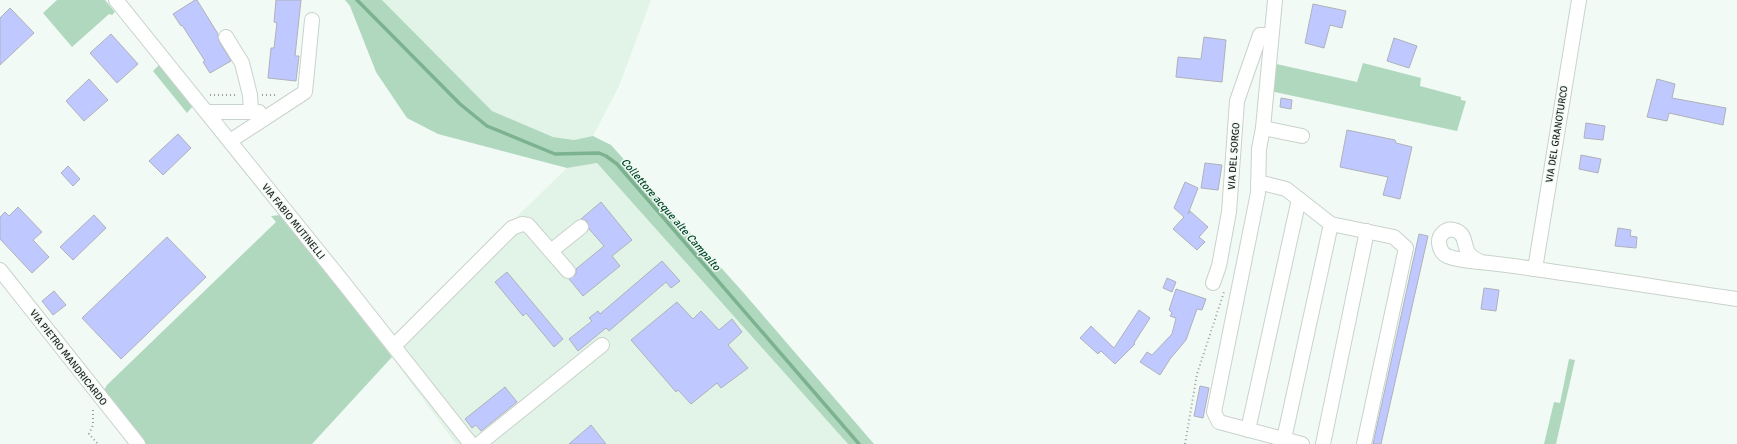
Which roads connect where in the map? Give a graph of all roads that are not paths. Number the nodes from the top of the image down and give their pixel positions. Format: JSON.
{"nodes":[{"id":1,"x":116,"y":0,"type":"edge"},
{"id":2,"x":1266,"y":0,"type":"edge"},
{"id":3,"x":1275,"y":0,"type":"edge"},
{"id":4,"x":1578,"y":0,"type":"edge"},
{"id":5,"x":312,"y":20,"type":"dead end"},
{"id":6,"x":1268,"y":36,"type":"junction"},
{"id":7,"x":226,"y":37,"type":"dead end"},
{"id":8,"x":276,"y":111,"type":"junction"},
{"id":9,"x":207,"y":112,"type":"junction"},
{"id":10,"x":251,"y":112,"type":"junction"},
{"id":11,"x":1263,"y":128,"type":"junction"},
{"id":12,"x":1302,"y":136,"type":"dead end"},
{"id":13,"x":230,"y":141,"type":"junction"},
{"id":14,"x":1258,"y":182,"type":"junction"},
{"id":15,"x":1299,"y":199,"type":"junction"},
{"id":16,"x":1331,"y":224,"type":"junction"},
{"id":17,"x":581,"y":227,"type":"dead end"},
{"id":18,"x":1367,"y":232,"type":"junction"},
{"id":19,"x":551,"y":251,"type":"junction"},
{"id":20,"x":1481,"y":262,"type":"dead end"},
{"id":21,"x":1535,"y":269,"type":"junction"},
{"id":22,"x":0,"y":270,"type":"edge"},
{"id":23,"x":568,"y":271,"type":"dead end"},
{"id":24,"x":1213,"y":283,"type":"dead end"},
{"id":25,"x":1737,"y":299,"type":"edge"},
{"id":26,"x":602,"y":345,"type":"dead end"},
{"id":27,"x":394,"y":346,"type":"junction"},
{"id":28,"x":1248,"y":430,"type":"junction"},
{"id":29,"x":1284,"y":439,"type":"junction"},
{"id":30,"x":138,"y":444,"type":"edge"},
{"id":31,"x":471,"y":444,"type":"edge"},
{"id":32,"x":479,"y":444,"type":"edge"},
{"id":33,"x":1302,"y":444,"type":"edge"},
{"id":34,"x":1323,"y":444,"type":"edge"},
{"id":35,"x":1364,"y":444,"type":"edge"}],
"edges":[{"from":1,"to":9,"type":"street","name":"VIA FABIO MUTINELLI"},
{"from":2,"to":6,"type":"street"},
{"from":3,"to":6,"type":"street"},
{"from":4,"to":21,"type":"street","name":"VIA DEL GRANOTURCO"},
{"from":5,"to":8,"type":"street"},
{"from":6,"to":11,"type":"street"},
{"from":6,"to":24,"type":"street","name":"VIA DEL SORGO"},
{"from":7,"to":10,"type":"street"},
{"from":8,"to":10,"type":"street"},
{"from":8,"to":13,"type":"street"},
{"from":9,"to":10,"type":"street"},
{"from":9,"to":13,"type":"street","name":"VIA FABIO MUTINELLI"},
{"from":11,"to":12,"type":"street"},
{"from":11,"to":14,"type":"street"},
{"from":13,"to":27,"type":"street","name":"VIA FABIO MUTINELLI"},
{"from":14,"to":15,"type":"street"},
{"from":14,"to":28,"type":"street"},
{"from":15,"to":16,"type":"street"},
{"from":15,"to":28,"type":"street"},
{"from":16,"to":18,"type":"street"},
{"from":16,"to":29,"type":"street"},
{"from":17,"to":19,"type":"street"},
{"from":18,"to":34,"type":"street"},
{"from":18,"to":35,"type":"street"},
{"from":19,"to":23,"type":"street"},
{"from":19,"to":27,"type":"street"},
{"from":20,"to":21,"type":"street"},
{"from":21,"to":25,"type":"street"},
{"from":22,"to":30,"type":"street","name":"VIA PIETRO MANDRICARDO"},
{"from":26,"to":32,"type":"street"},
{"from":27,"to":31,"type":"street","name":"VIA FABIO MUTINELLI"},
{"from":28,"to":29,"type":"street"},
{"from":29,"to":33,"type":"street"}]}
